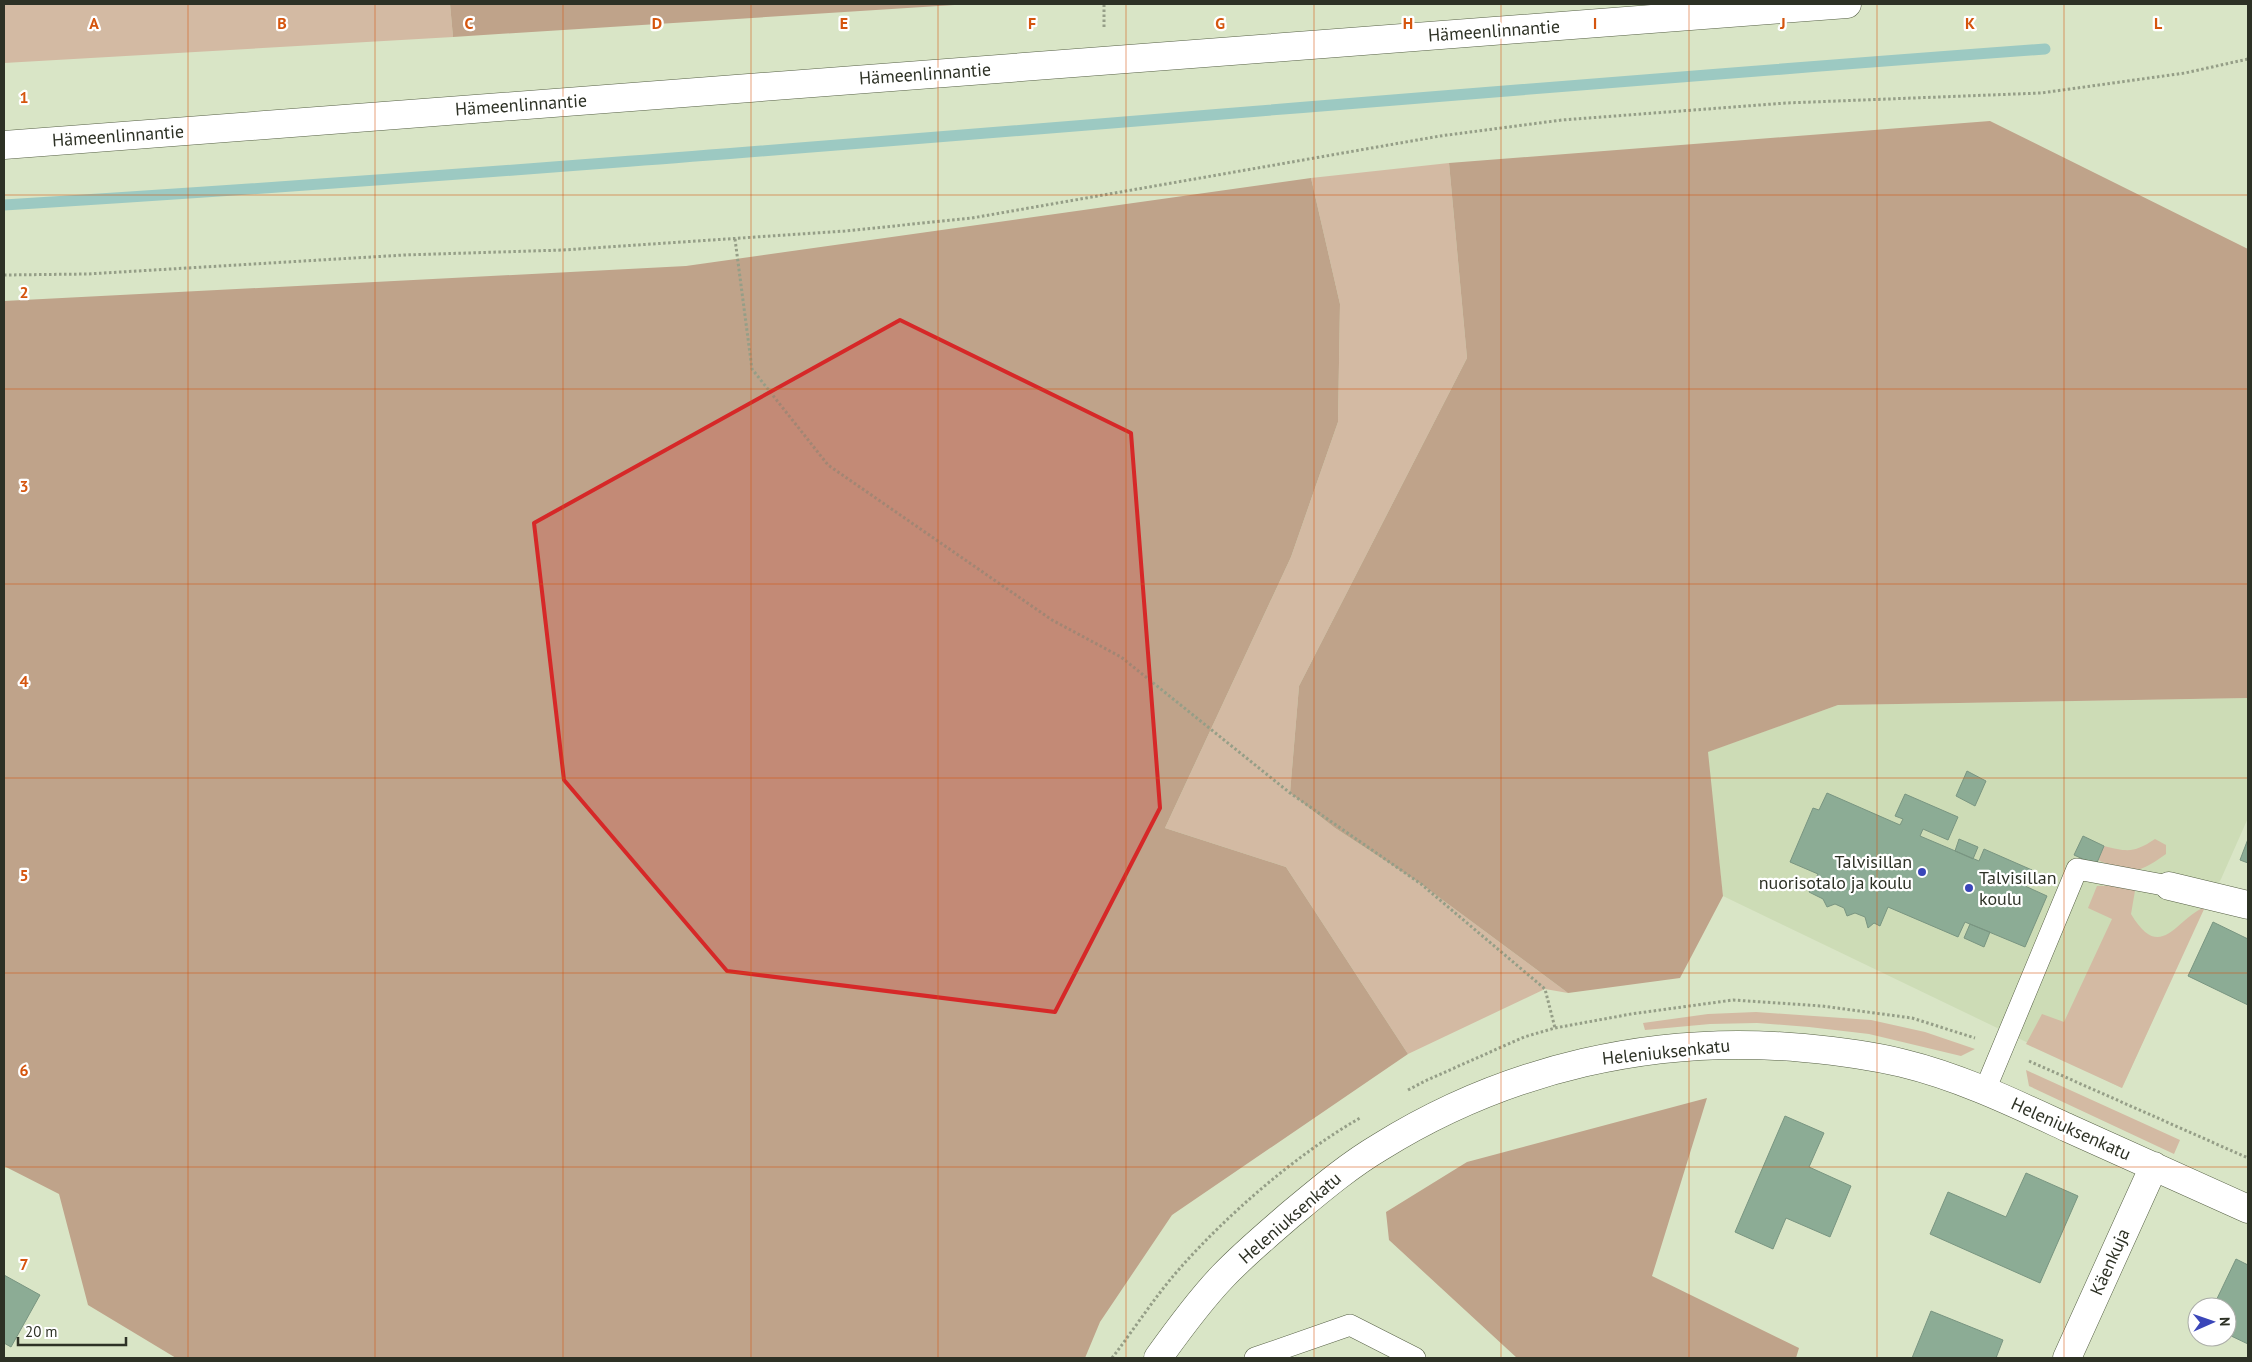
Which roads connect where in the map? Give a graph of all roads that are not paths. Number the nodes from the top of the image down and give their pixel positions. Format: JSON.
{"nodes":[{"id":1,"x":1847,"y":4,"type":"edge"},
{"id":2,"x":4,"y":145,"type":"edge"},
{"id":3,"x":2169,"y":886,"type":"joint"},
{"id":4,"x":2248,"y":905,"type":"edge"},
{"id":5,"x":1985,"y":1090,"type":"junction"},
{"id":6,"x":2154,"y":1166,"type":"junction"},
{"id":7,"x":2248,"y":1209,"type":"edge"},
{"id":8,"x":1162,"y":1357,"type":"edge"},
{"id":9,"x":1255,"y":1358,"type":"edge"},
{"id":10,"x":1415,"y":1358,"type":"edge"},
{"id":11,"x":2067,"y":1358,"type":"edge"}],
"edges":[{"from":1,"to":2,"type":"main road","name":"Hämeenlinnantie"},
{"from":3,"to":4,"type":"main road"},
{"from":3,"to":5,"type":"lane"},
{"from":5,"to":6,"type":"main road","name":"Heleniuksenkatu"},
{"from":5,"to":8,"type":"main road","name":"Heleniuksenkatu"},
{"from":6,"to":7,"type":"main road","name":"Heleniuksenkatu"},
{"from":6,"to":11,"type":"main road","name":"Käenkuja"},
{"from":9,"to":10,"type":"lane"}]}
